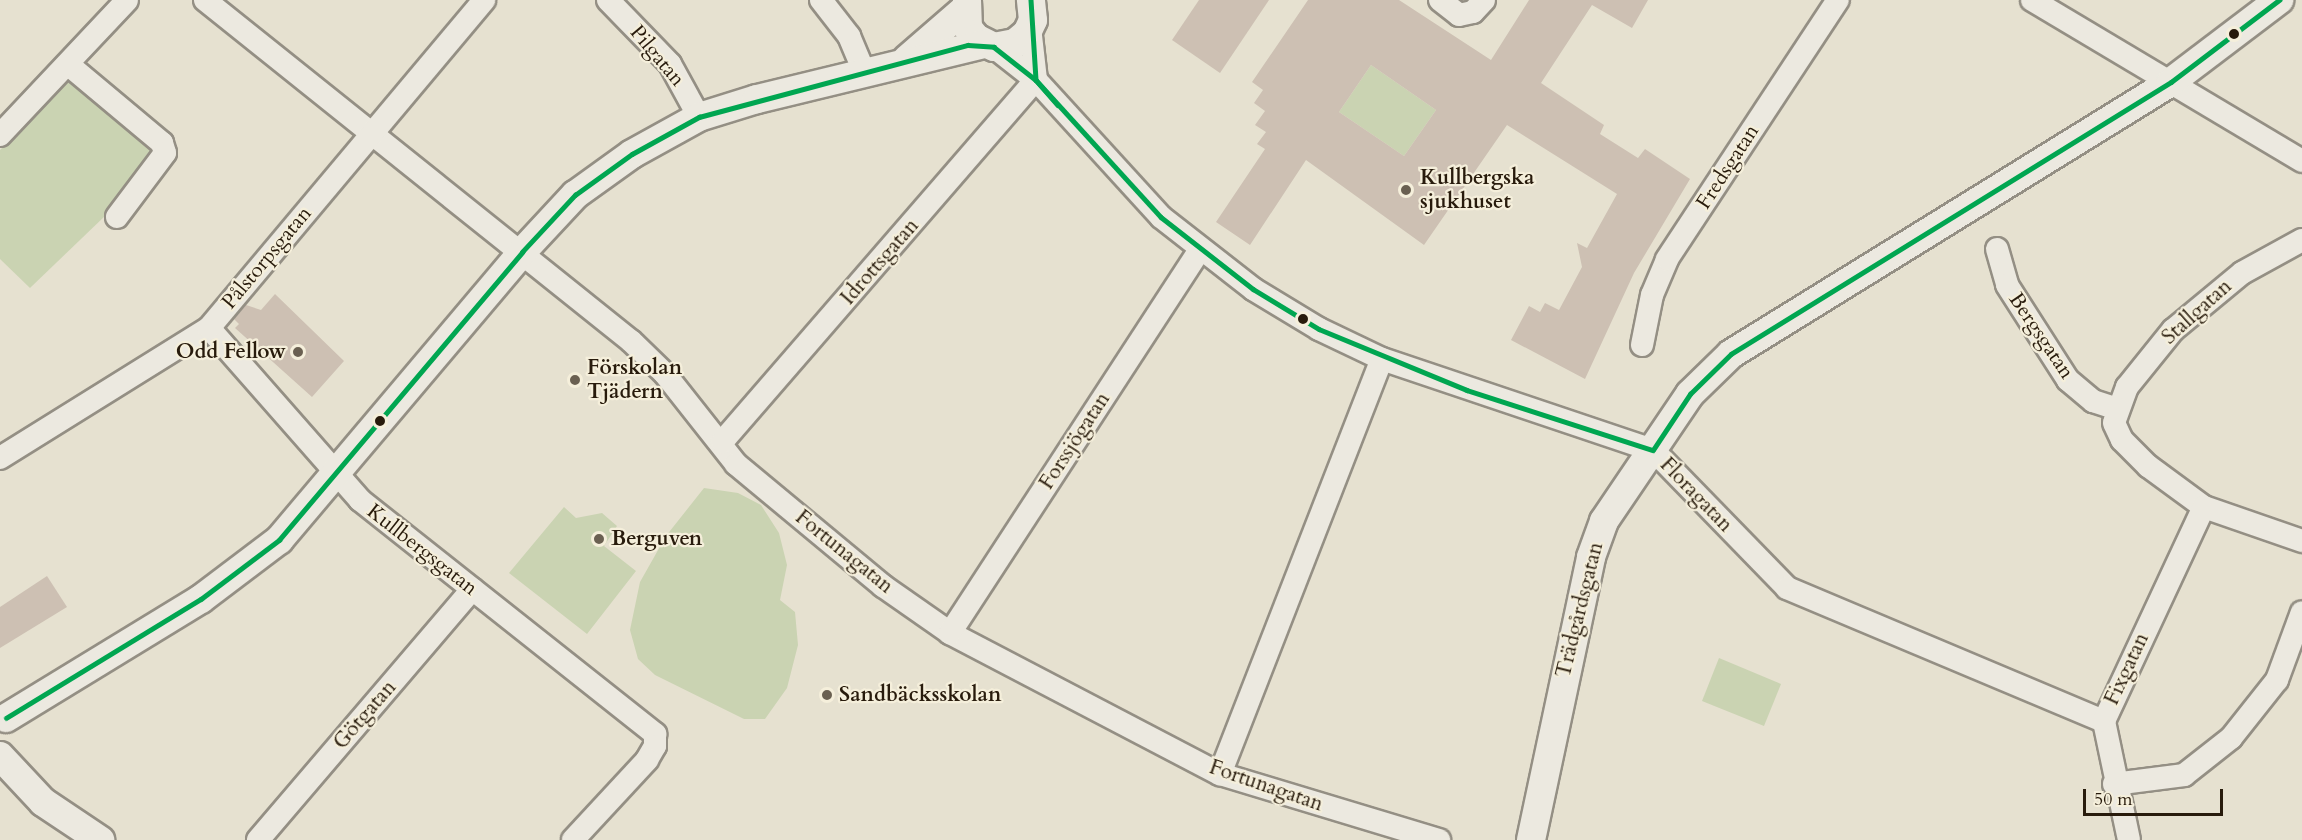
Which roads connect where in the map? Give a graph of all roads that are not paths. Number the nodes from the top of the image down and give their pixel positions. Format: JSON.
{"nodes":[{"id":1,"x":127,"y":0,"type":"edge"},
{"id":2,"x":205,"y":0,"type":"edge"},
{"id":3,"x":484,"y":0,"type":"edge"},
{"id":4,"x":608,"y":0,"type":"edge"},
{"id":5,"x":820,"y":0,"type":"edge"},
{"id":6,"x":1440,"y":0,"type":"edge"},
{"id":7,"x":1484,"y":0,"type":"edge"},
{"id":8,"x":1838,"y":0,"type":"edge"},
{"id":9,"x":2032,"y":0,"type":"edge"},
{"id":10,"x":2280,"y":0,"type":"edge"},
{"id":11,"x":966,"y":5,"type":"edge"},
{"id":12,"x":1031,"y":13,"type":"edge"},
{"id":13,"x":989,"y":45,"type":"junction"},
{"id":14,"x":901,"y":64,"type":"junction"},
{"id":15,"x":70,"y":66,"type":"junction"},
{"id":16,"x":865,"y":74,"type":"junction"},
{"id":17,"x":1036,"y":80,"type":"junction"},
{"id":18,"x":2171,"y":82,"type":"junction"},
{"id":19,"x":699,"y":117,"type":"junction"},
{"id":20,"x":371,"y":132,"type":"junction"},
{"id":21,"x":0,"y":135,"type":"edge"},
{"id":22,"x":2302,"y":161,"type":"edge"},
{"id":23,"x":117,"y":217,"type":"dead end"},
{"id":24,"x":2302,"y":240,"type":"edge"},
{"id":25,"x":1997,"y":249,"type":"dead end"},
{"id":26,"x":1200,"y":250,"type":"junction"},
{"id":27,"x":522,"y":252,"type":"junction"},
{"id":28,"x":209,"y":328,"type":"junction"},
{"id":29,"x":1642,"y":345,"type":"dead end"},
{"id":30,"x":1382,"y":359,"type":"junction"},
{"id":31,"x":2117,"y":410,"type":"junction"},
{"id":32,"x":723,"y":442,"type":"junction"},
{"id":33,"x":1653,"y":450,"type":"junction"},
{"id":34,"x":0,"y":458,"type":"edge"},
{"id":35,"x":334,"y":476,"type":"junction"},
{"id":36,"x":2204,"y":507,"type":"junction"},
{"id":37,"x":2302,"y":541,"type":"edge"},
{"id":38,"x":472,"y":589,"type":"junction"},
{"id":39,"x":2302,"y":612,"type":"edge"},
{"id":40,"x":950,"y":633,"type":"junction"},
{"id":41,"x":3,"y":715,"type":"edge"},
{"id":42,"x":2103,"y":720,"type":"junction"},
{"id":43,"x":0,"y":750,"type":"edge"},
{"id":44,"x":0,"y":756,"type":"edge"},
{"id":45,"x":1220,"y":774,"type":"junction"},
{"id":46,"x":2114,"y":784,"type":"junction"},
{"id":47,"x":100,"y":840,"type":"edge"},
{"id":48,"x":258,"y":840,"type":"edge"},
{"id":49,"x":573,"y":840,"type":"edge"},
{"id":50,"x":1439,"y":840,"type":"edge"},
{"id":51,"x":1531,"y":840,"type":"edge"},
{"id":52,"x":2129,"y":840,"type":"edge"}],
"edges":[{"from":1,"to":15,"type":"street"},
{"from":2,"to":20,"type":"street","name":"Fortunagatan"},
{"from":3,"to":20,"type":"street","name":"Pålstorpsgatan"},
{"from":4,"to":19,"type":"street","name":"Pilgatan"},
{"from":5,"to":16,"type":"street"},
{"from":6,"to":7,"type":"street"},
{"from":8,"to":29,"type":"street","name":"Fredsgatan"},
{"from":9,"to":18,"type":"street"},
{"from":10,"to":18,"type":"street","name":"Trädgårdsgatan"},
{"from":11,"to":13,"type":"street"},
{"from":11,"to":14,"type":"street"},
{"from":12,"to":13,"type":"street"},
{"from":12,"to":17,"type":"street"},
{"from":13,"to":14,"type":"street"},
{"from":13,"to":17,"type":"street","name":"Floragatan"},
{"from":14,"to":16,"type":"street"},
{"from":15,"to":21,"type":"street"},
{"from":15,"to":23,"type":"street"},
{"from":16,"to":19,"type":"street"},
{"from":17,"to":26,"type":"street","name":"Floragatan"},
{"from":17,"to":32,"type":"street","name":"Idrottsgatan"},
{"from":18,"to":22,"type":"street"},
{"from":18,"to":33,"type":"street","name":"Trädgårdsgatan"},
{"from":19,"to":27,"type":"street"},
{"from":20,"to":27,"type":"street","name":"Fortunagatan"},
{"from":20,"to":28,"type":"street","name":"Pålstorpsgatan"},
{"from":24,"to":31,"type":"street","name":"Stallgatan"},
{"from":25,"to":31,"type":"street","name":"Bergsgatan"},
{"from":26,"to":30,"type":"street","name":"Floragatan"},
{"from":26,"to":40,"type":"street","name":"Forssjögatan"},
{"from":27,"to":32,"type":"street","name":"Fortunagatan"},
{"from":27,"to":35,"type":"street"},
{"from":28,"to":34,"type":"street","name":"Pålstorpsgatan"},
{"from":28,"to":35,"type":"street","name":"Kullbergsgatan"},
{"from":30,"to":33,"type":"street","name":"Floragatan"},
{"from":30,"to":45,"type":"street"},
{"from":31,"to":36,"type":"street"},
{"from":32,"to":40,"type":"street","name":"Fortunagatan"},
{"from":33,"to":42,"type":"street","name":"Floragatan"},
{"from":33,"to":51,"type":"street","name":"Trädgårdsgatan"},
{"from":35,"to":38,"type":"street","name":"Kullbergsgatan"},
{"from":35,"to":41,"type":"street"},
{"from":36,"to":37,"type":"street"},
{"from":36,"to":42,"type":"street","name":"Fixgatan"},
{"from":38,"to":48,"type":"street","name":"Götgatan"},
{"from":38,"to":49,"type":"street","name":"Kullbergsgatan"},
{"from":39,"to":46,"type":"street"},
{"from":40,"to":45,"type":"street","name":"Fortunagatan"},
{"from":41,"to":43,"type":"street"},
{"from":42,"to":46,"type":"street","name":"Fixgatan"},
{"from":44,"to":47,"type":"street"},
{"from":45,"to":50,"type":"street","name":"Fortunagatan"},
{"from":46,"to":52,"type":"street","name":"Fixgatan"}]}
